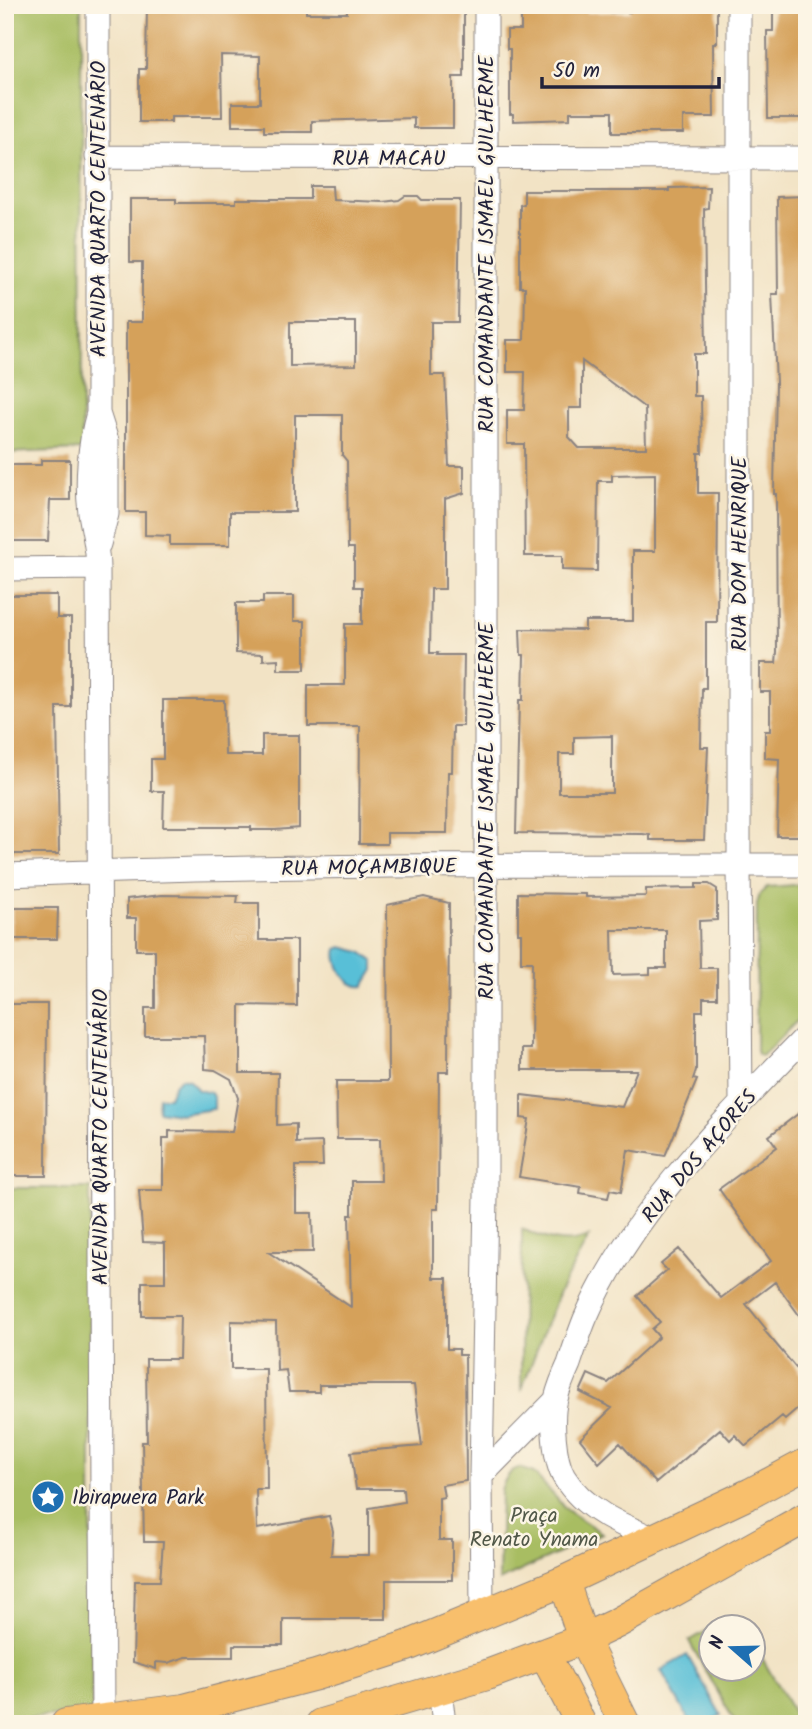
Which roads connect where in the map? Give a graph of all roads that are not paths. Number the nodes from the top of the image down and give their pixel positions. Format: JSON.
{"nodes":[{"id":1,"x":98,"y":5,"type":"edge"},
{"id":2,"x":486,"y":5,"type":"edge"},
{"id":3,"x":739,"y":5,"type":"edge"},
{"id":4,"x":97,"y":157,"type":"junction"},
{"id":5,"x":739,"y":158,"type":"junction"},
{"id":6,"x":807,"y":158,"type":"edge"},
{"id":7,"x":486,"y":159,"type":"junction"},
{"id":8,"x":98,"y":559,"type":"junction"},
{"id":9,"x":5,"y":569,"type":"edge"},
{"id":10,"x":486,"y":865,"type":"junction"},
{"id":11,"x":739,"y":865,"type":"junction"},
{"id":12,"x":807,"y":866,"type":"edge"},
{"id":13,"x":99,"y":872,"type":"junction"},
{"id":14,"x":5,"y":875,"type":"edge"},
{"id":15,"x":807,"y":1035,"type":"edge"},
{"id":16,"x":741,"y":1103,"type":"junction"},
{"id":17,"x":555,"y":1401,"type":"junction"},
{"id":18,"x":807,"y":1463,"type":"edge"},
{"id":19,"x":481,"y":1476,"type":"junction"},
{"id":20,"x":807,"y":1517,"type":"edge"},
{"id":21,"x":655,"y":1539,"type":"junction"},
{"id":22,"x":564,"y":1581,"type":"junction"},
{"id":23,"x":482,"y":1616,"type":"junction"},
{"id":24,"x":583,"y":1639,"type":"junction"},
{"id":25,"x":545,"y":1655,"type":"junction"},
{"id":26,"x":440,"y":1689,"type":"junction"},
{"id":27,"x":103,"y":1722,"type":"edge"},
{"id":28,"x":66,"y":1724,"type":"edge"},
{"id":29,"x":321,"y":1724,"type":"edge"},
{"id":30,"x":444,"y":1724,"type":"edge"},
{"id":31,"x":581,"y":1724,"type":"edge"},
{"id":32,"x":625,"y":1724,"type":"edge"}],
"edges":[{"from":1,"to":4,"type":"street","name":"AVENIDA QUARTO CENTENÁRIO"},
{"from":2,"to":7,"type":"street","name":"RUA COMANDANTE ISMAEL GUILHERME"},
{"from":3,"to":5,"type":"street","name":"RUA DOM HENRIQUE"},
{"from":4,"to":7,"type":"street","name":"RUA MACAU"},
{"from":4,"to":8,"type":"street","name":"AVENIDA QUARTO CENTENÁRIO"},
{"from":5,"to":6,"type":"street","name":"RUA MACAU"},
{"from":5,"to":7,"type":"street","name":"RUA MACAU"},
{"from":5,"to":11,"type":"street","name":"RUA DOM HENRIQUE"},
{"from":7,"to":10,"type":"street","name":"RUA COMANDANTE ISMAEL GUILHERME"},
{"from":8,"to":9,"type":"street"},
{"from":8,"to":13,"type":"street","name":"AVENIDA QUARTO CENTENÁRIO"},
{"from":10,"to":11,"type":"street","name":"RUA MOÇAMBIQUE"},
{"from":10,"to":13,"type":"street","name":"RUA MOÇAMBIQUE"},
{"from":10,"to":19,"type":"street","name":"RUA COMANDANTE ISMAEL GUILHERME"},
{"from":11,"to":12,"type":"street","name":"RUA MOÇAMBIQUE"},
{"from":11,"to":16,"type":"street","name":"RUA DOM HENRIQUE"},
{"from":13,"to":14,"type":"street","name":"RUA MOÇAMBIQUE"},
{"from":13,"to":27,"type":"street","name":"AVENIDA QUARTO CENTENÁRIO"},
{"from":15,"to":16,"type":"street","name":"RUA DOS AÇORES"},
{"from":16,"to":17,"type":"street","name":"RUA DOS AÇORES"},
{"from":17,"to":19,"type":"street","name":"RUA DOS AÇORES"},
{"from":17,"to":21,"type":"street","name":"RUA DOS AÇORES"},
{"from":18,"to":21,"type":"main road"},
{"from":19,"to":23,"type":"street","name":"RUA COMANDANTE ISMAEL GUILHERME"},
{"from":20,"to":24,"type":"main road"},
{"from":21,"to":22,"type":"main road"},
{"from":22,"to":23,"type":"main road"},
{"from":22,"to":24,"type":"main road"},
{"from":23,"to":27,"type":"main road"},
{"from":24,"to":25,"type":"main road"},
{"from":24,"to":32,"type":"main road"},
{"from":25,"to":26,"type":"main road"},
{"from":25,"to":31,"type":"main road"},
{"from":26,"to":29,"type":"main road"},
{"from":26,"to":30,"type":"street"},
{"from":27,"to":28,"type":"main road"}]}
